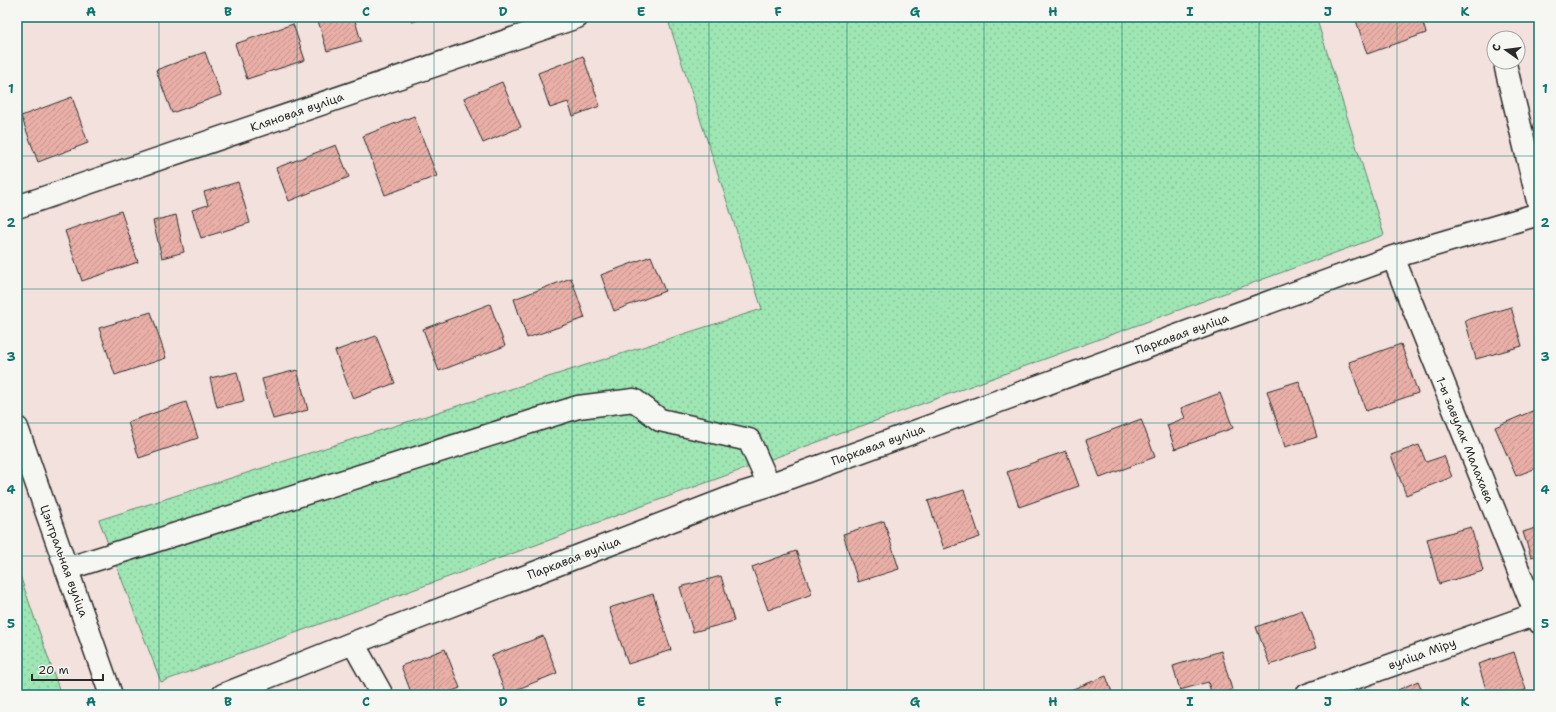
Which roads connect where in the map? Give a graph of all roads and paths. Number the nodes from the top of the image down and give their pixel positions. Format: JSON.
{"nodes":[{"id":1,"x":577,"y":17,"type":"edge"},
{"id":2,"x":1506,"y":70,"type":"edge"},
{"id":3,"x":1539,"y":205,"type":"edge"},
{"id":4,"x":17,"y":207,"type":"edge"},
{"id":5,"x":1539,"y":214,"type":"edge"},
{"id":6,"x":1392,"y":257,"type":"junction"},
{"id":7,"x":17,"y":428,"type":"edge"},
{"id":8,"x":769,"y":485,"type":"junction"},
{"id":9,"x":66,"y":569,"type":"junction"},
{"id":10,"x":1538,"y":618,"type":"edge"},
{"id":11,"x":353,"y":643,"type":"junction"},
{"id":12,"x":111,"y":695,"type":"edge"},
{"id":13,"x":223,"y":695,"type":"edge"},
{"id":14,"x":382,"y":695,"type":"edge"},
{"id":15,"x":1307,"y":695,"type":"edge"}],
"edges":[{"from":1,"to":4,"type":"street","name":"Кляновая вуліца"},
{"from":2,"to":3,"type":"street"},
{"from":5,"to":6,"type":"street","name":"Паркавая вуліца"},
{"from":6,"to":8,"type":"street","name":"Паркавая вуліца"},
{"from":6,"to":10,"type":"street","name":"1-ы завулак Малахава"},
{"from":7,"to":9,"type":"street","name":"Цэнтральная вуліца"},
{"from":8,"to":9,"type":"street"},
{"from":8,"to":11,"type":"street","name":"Паркавая вуліца"},
{"from":9,"to":12,"type":"street","name":"Цэнтральная вуліца"},
{"from":10,"to":15,"type":"street","name":"вуліца Міру"},
{"from":11,"to":13,"type":"street","name":"Паркавая вуліца"},
{"from":11,"to":14,"type":"street"}]}
